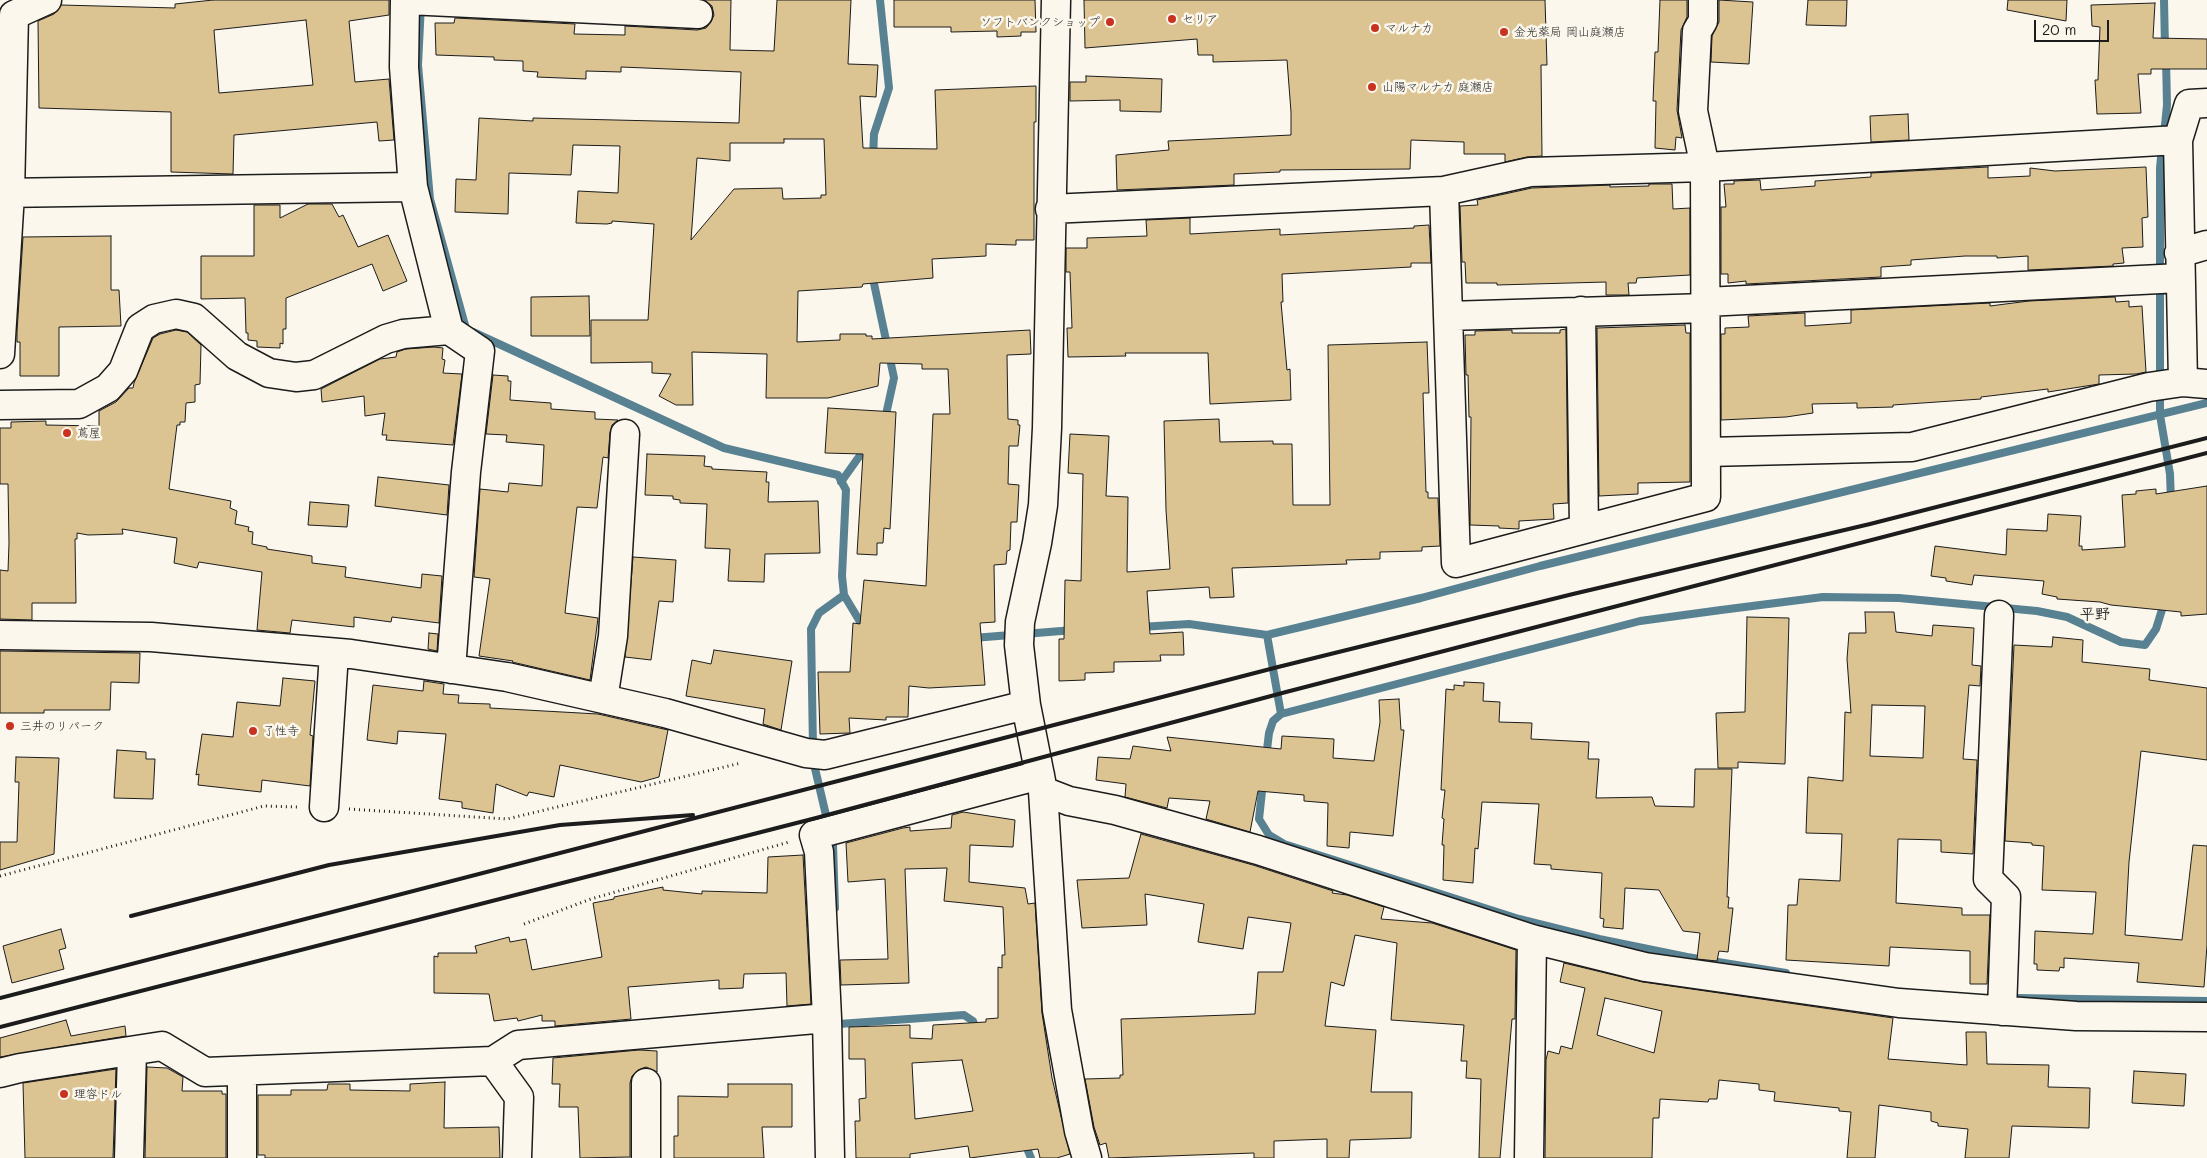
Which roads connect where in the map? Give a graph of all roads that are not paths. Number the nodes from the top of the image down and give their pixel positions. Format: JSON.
{"nodes":[{"id":1,"x":47,"y":0,"type":"edge"},
{"id":2,"x":407,"y":0,"type":"edge"},
{"id":3,"x":1056,"y":0,"type":"edge"},
{"id":4,"x":1703,"y":0,"type":"edge"},
{"id":5,"x":698,"y":14,"type":"dead end"},
{"id":6,"x":2207,"y":104,"type":"edge"},
{"id":7,"x":2167,"y":140,"type":"junction"},
{"id":8,"x":1705,"y":167,"type":"junction"},
{"id":9,"x":412,"y":187,"type":"junction"},
{"id":10,"x":1444,"y":191,"type":"junction"},
{"id":11,"x":5,"y":193,"type":"edge"},
{"id":12,"x":1050,"y":209,"type":"junction"},
{"id":13,"x":2207,"y":245,"type":"edge"},
{"id":14,"x":2169,"y":272,"type":"junction"},
{"id":15,"x":1706,"y":305,"type":"junction"},
{"id":16,"x":1581,"y":312,"type":"junction"},
{"id":17,"x":1448,"y":316,"type":"junction"},
{"id":18,"x":447,"y":320,"type":"junction"},
{"id":19,"x":0,"y":354,"type":"edge"},
{"id":20,"x":2178,"y":384,"type":"edge"},
{"id":21,"x":0,"y":405,"type":"edge"},
{"id":22,"x":625,"y":434,"type":"dead end"},
{"id":23,"x":1707,"y":452,"type":"junction"},
{"id":24,"x":1584,"y":529,"type":"junction"},
{"id":25,"x":1999,"y":615,"type":"dead end"},
{"id":26,"x":0,"y":635,"type":"edge"},
{"id":27,"x":334,"y":653,"type":"junction"},
{"id":28,"x":451,"y":669,"type":"junction"},
{"id":29,"x":603,"y":699,"type":"junction"},
{"id":30,"x":1026,"y":705,"type":"junction"},
{"id":31,"x":1042,"y":783,"type":"junction"},
{"id":32,"x":324,"y":807,"type":"road end"},
{"id":33,"x":1532,"y":939,"type":"junction"},
{"id":34,"x":2002,"y":1002,"type":"junction"},
{"id":35,"x":2207,"y":1017,"type":"edge"},
{"id":36,"x":827,"y":1018,"type":"junction"},
{"id":37,"x":132,"y":1051,"type":"junction"},
{"id":38,"x":493,"y":1061,"type":"junction"},
{"id":39,"x":242,"y":1071,"type":"junction"},
{"id":40,"x":0,"y":1073,"type":"edge"},
{"id":41,"x":646,"y":1083,"type":"dead end"},
{"id":42,"x":129,"y":1158,"type":"edge"},
{"id":43,"x":242,"y":1158,"type":"edge"},
{"id":44,"x":517,"y":1158,"type":"edge"},
{"id":45,"x":646,"y":1158,"type":"edge"},
{"id":46,"x":830,"y":1158,"type":"edge"},
{"id":47,"x":1087,"y":1158,"type":"edge"},
{"id":48,"x":1529,"y":1158,"type":"edge"}],
"edges":[{"from":1,"to":11,"type":"street"},
{"from":2,"to":5,"type":"street"},
{"from":2,"to":9,"type":"street"},
{"from":3,"to":12,"type":"street"},
{"from":4,"to":8,"type":"street"},
{"from":6,"to":7,"type":"street"},
{"from":7,"to":8,"type":"street"},
{"from":7,"to":14,"type":"street"},
{"from":8,"to":10,"type":"street"},
{"from":8,"to":15,"type":"street"},
{"from":9,"to":11,"type":"street"},
{"from":9,"to":18,"type":"street"},
{"from":10,"to":12,"type":"street"},
{"from":10,"to":17,"type":"street"},
{"from":11,"to":19,"type":"street"},
{"from":12,"to":30,"type":"street"},
{"from":13,"to":14,"type":"street"},
{"from":14,"to":15,"type":"street"},
{"from":14,"to":20,"type":"street"},
{"from":15,"to":16,"type":"street"},
{"from":15,"to":23,"type":"street"},
{"from":16,"to":17,"type":"street"},
{"from":16,"to":24,"type":"street"},
{"from":17,"to":24,"type":"street"},
{"from":18,"to":21,"type":"street"},
{"from":18,"to":28,"type":"street"},
{"from":20,"to":23,"type":"street"},
{"from":22,"to":29,"type":"street"},
{"from":23,"to":24,"type":"street"},
{"from":25,"to":34,"type":"street"},
{"from":26,"to":27,"type":"street"},
{"from":27,"to":28,"type":"street"},
{"from":27,"to":32,"type":"street"},
{"from":28,"to":29,"type":"street"},
{"from":29,"to":30,"type":"street"},
{"from":30,"to":31,"type":"street"},
{"from":31,"to":33,"type":"street"},
{"from":31,"to":36,"type":"street"},
{"from":31,"to":47,"type":"street"},
{"from":33,"to":34,"type":"street"},
{"from":33,"to":48,"type":"street"},
{"from":34,"to":35,"type":"street"},
{"from":36,"to":38,"type":"street"},
{"from":36,"to":46,"type":"street"},
{"from":37,"to":39,"type":"street"},
{"from":37,"to":40,"type":"street"},
{"from":37,"to":42,"type":"street"},
{"from":38,"to":39,"type":"street"},
{"from":38,"to":44,"type":"street"},
{"from":39,"to":43,"type":"street"},
{"from":41,"to":45,"type":"street"}]}
